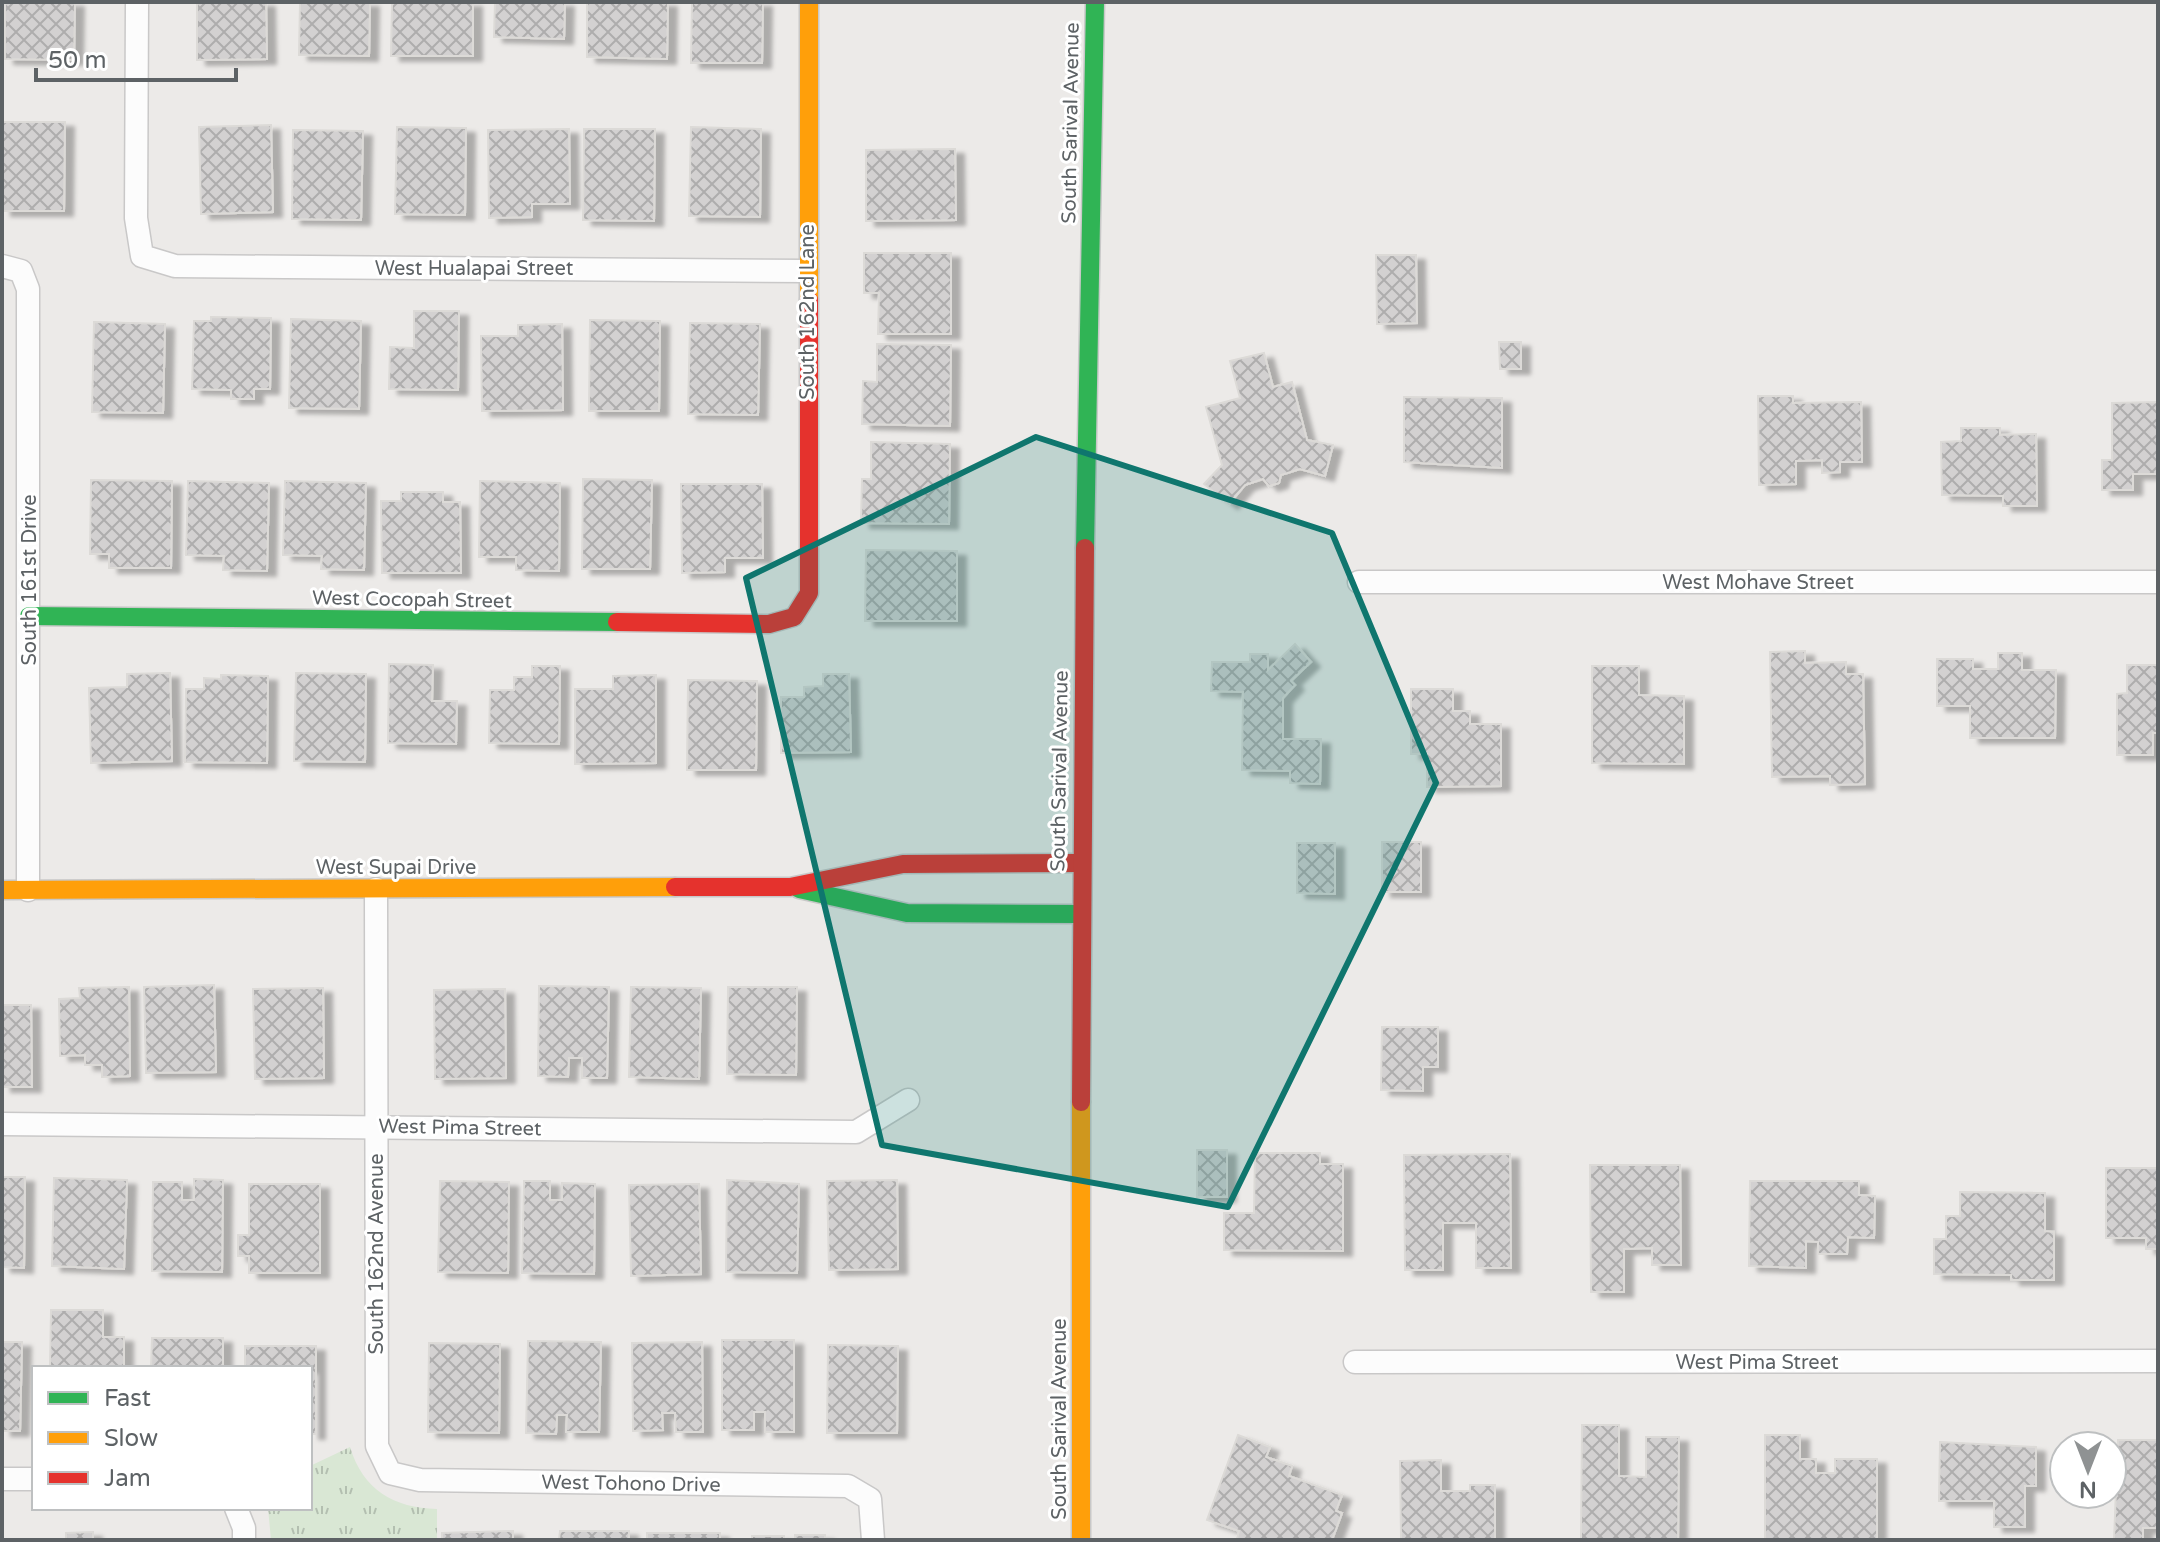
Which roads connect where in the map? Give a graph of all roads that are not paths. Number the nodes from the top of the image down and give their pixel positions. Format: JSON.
{"nodes":[{"id":1,"x":137,"y":2,"type":"edge"},
{"id":2,"x":809,"y":2,"type":"edge"},
{"id":3,"x":1095,"y":2,"type":"edge"},
{"id":4,"x":11,"y":268,"type":"edge"},
{"id":5,"x":807,"y":271,"type":"junction"},
{"id":6,"x":1359,"y":582,"type":"dead end"},
{"id":7,"x":2158,"y":582,"type":"edge"},
{"id":8,"x":29,"y":616,"type":"junction"},
{"id":9,"x":794,"y":617,"type":"joint"},
{"id":10,"x":1080,"y":863,"type":"junction"},
{"id":11,"x":790,"y":887,"type":"junction"},
{"id":12,"x":376,"y":889,"type":"junction"},
{"id":13,"x":2,"y":890,"type":"edge"},
{"id":14,"x":28,"y":890,"type":"junction"},
{"id":15,"x":1080,"y":914,"type":"junction"},
{"id":16,"x":908,"y":1100,"type":"dead end"},
{"id":17,"x":2,"y":1124,"type":"edge"},
{"id":18,"x":375,"y":1126,"type":"junction"},
{"id":19,"x":2158,"y":1361,"type":"edge"},
{"id":20,"x":1355,"y":1362,"type":"dead end"},
{"id":21,"x":390,"y":1473,"type":"joint"},
{"id":22,"x":2,"y":1479,"type":"edge"},
{"id":23,"x":32,"y":1479,"type":"edge"},
{"id":24,"x":237,"y":1510,"type":"edge"},
{"id":25,"x":244,"y":1540,"type":"edge"},
{"id":26,"x":873,"y":1540,"type":"edge"},
{"id":27,"x":1081,"y":1540,"type":"edge"}],
"edges":[{"from":1,"to":5,"type":"street","name":"West Hualapai Street"},
{"from":2,"to":5,"type":"street","name":"South 162nd Lane"},
{"from":3,"to":10,"type":"street","name":"South Sarival Avenue"},
{"from":4,"to":8,"type":"street","name":"South 161st Drive"},
{"from":5,"to":9,"type":"street","name":"South 162nd Lane"},
{"from":6,"to":7,"type":"street","name":"West Mohave Street"},
{"from":8,"to":9,"type":"street","name":"West Cocopah Street"},
{"from":8,"to":14,"type":"street","name":"South 161st Drive"},
{"from":10,"to":11,"type":"street","name":"West Supai Drive"},
{"from":10,"to":15,"type":"street","name":"South Sarival Avenue"},
{"from":11,"to":12,"type":"street","name":"West Supai Drive"},
{"from":11,"to":15,"type":"street","name":"West Supai Drive"},
{"from":12,"to":14,"type":"street","name":"West Supai Drive"},
{"from":12,"to":18,"type":"street","name":"South 162nd Avenue"},
{"from":13,"to":14,"type":"street","name":"West Supai Drive"},
{"from":15,"to":27,"type":"street","name":"South Sarival Avenue"},
{"from":16,"to":18,"type":"street","name":"West Pima Street"},
{"from":17,"to":18,"type":"street","name":"West Pima Street"},
{"from":18,"to":21,"type":"street","name":"South 162nd Avenue"},
{"from":19,"to":20,"type":"street","name":"West Pima Street"},
{"from":21,"to":26,"type":"street","name":"West Tohono Drive"},
{"from":22,"to":23,"type":"street"},
{"from":24,"to":25,"type":"street"}]}
